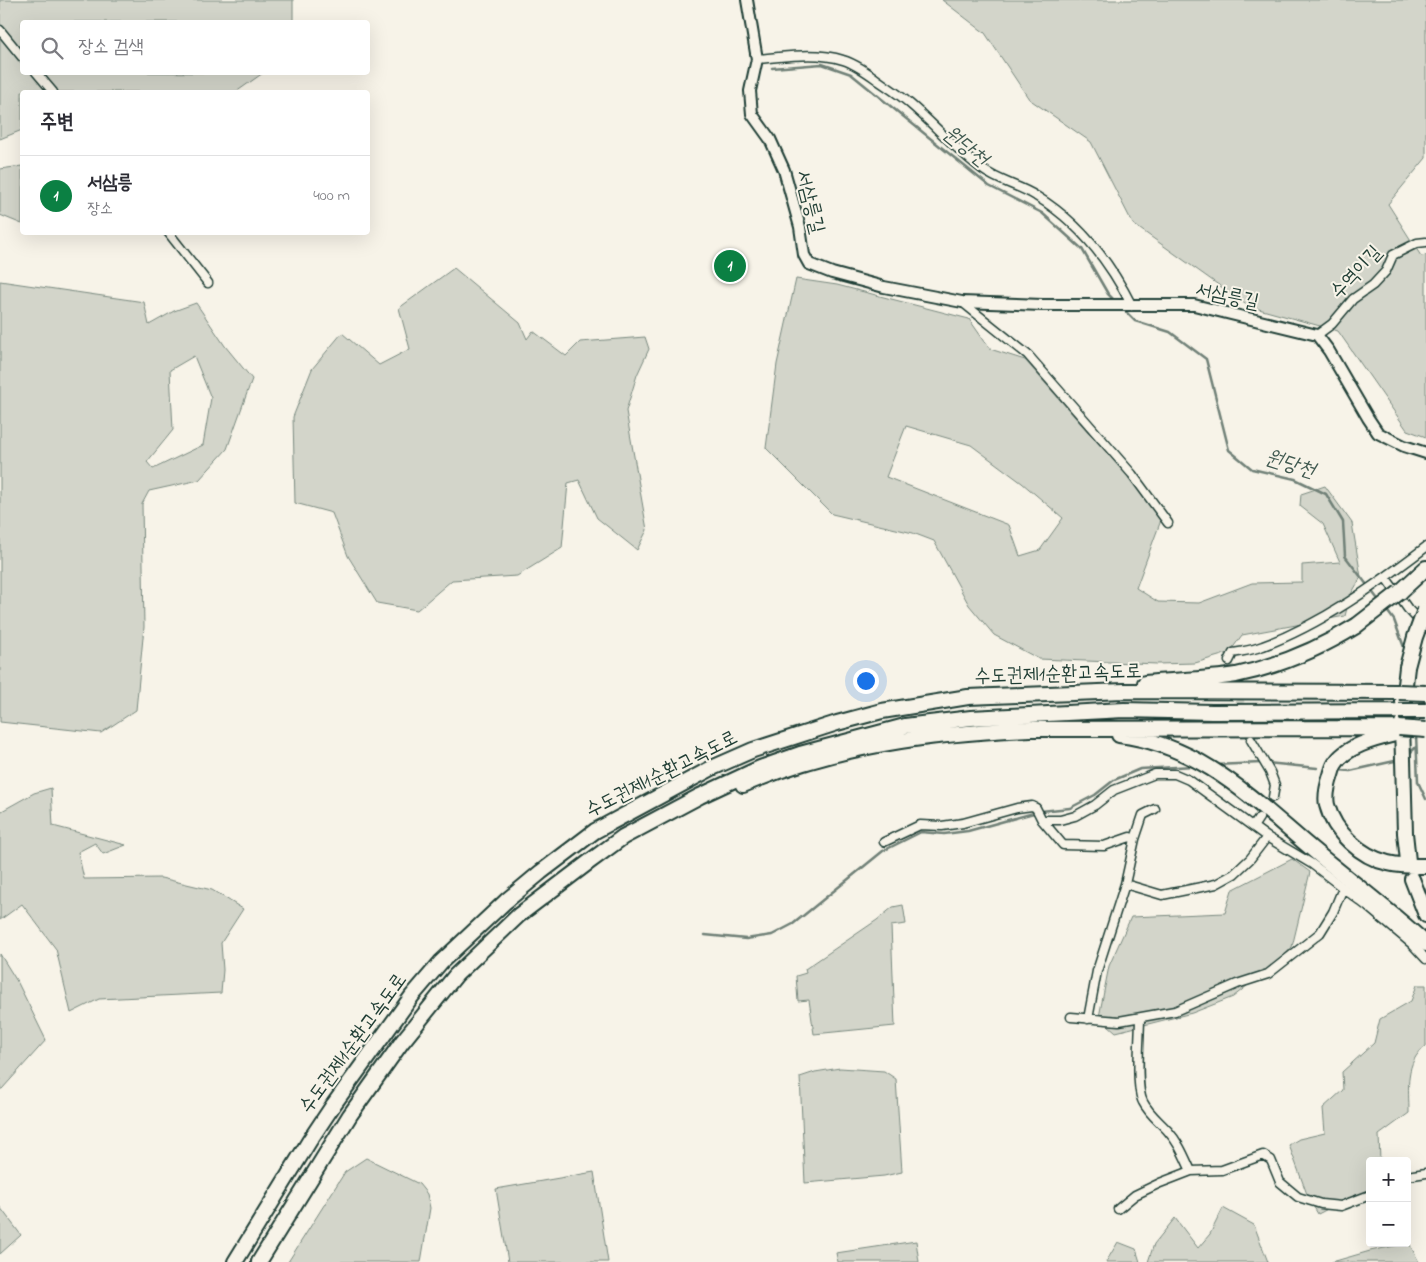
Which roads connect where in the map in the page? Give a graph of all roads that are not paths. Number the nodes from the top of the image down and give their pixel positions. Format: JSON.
{"nodes":[{"id":1,"x":747,"y":0,"type":"edge"},
{"id":2,"x":0,"y":30,"type":"edge"},
{"id":3,"x":20,"y":54,"type":"edge"},
{"id":4,"x":757,"y":60,"type":"junction"},
{"id":5,"x":39,"y":75,"type":"edge"},
{"id":6,"x":51,"y":90,"type":"edge"},
{"id":7,"x":170,"y":235,"type":"edge"},
{"id":8,"x":1426,"y":242,"type":"edge"},
{"id":9,"x":208,"y":283,"type":"dead end"},
{"id":10,"x":962,"y":302,"type":"junction"},
{"id":11,"x":1132,"y":306,"type":"junction"},
{"id":12,"x":1317,"y":335,"type":"junction"},
{"id":13,"x":1426,"y":453,"type":"edge"},
{"id":14,"x":1168,"y":523,"type":"dead end"},
{"id":15,"x":1426,"y":547,"type":"edge"},
{"id":16,"x":1426,"y":568,"type":"edge"},
{"id":17,"x":1386,"y":578,"type":"junction"},
{"id":18,"x":1425,"y":609,"type":"edge"},
{"id":19,"x":1426,"y":628,"type":"edge"},
{"id":20,"x":1229,"y":661,"type":"dead end"},
{"id":21,"x":1426,"y":693,"type":"edge"},
{"id":22,"x":1014,"y":695,"type":"junction"},
{"id":23,"x":1426,"y":711,"type":"edge"},
{"id":24,"x":1006,"y":730,"type":"junction"},
{"id":25,"x":1399,"y":730,"type":"junction"},
{"id":26,"x":1426,"y":731,"type":"edge"},
{"id":27,"x":1251,"y":740,"type":"tunnel mouth"},
{"id":28,"x":1273,"y":797,"type":"dead end"},
{"id":29,"x":1155,"y":809,"type":"dead end"},
{"id":30,"x":1041,"y":818,"type":"junction"},
{"id":31,"x":1259,"y":818,"type":"dead end"},
{"id":32,"x":1253,"y":827,"type":"junction"},
{"id":33,"x":1267,"y":837,"type":"junction"},
{"id":34,"x":1135,"y":839,"type":"junction"},
{"id":35,"x":884,"y":842,"type":"dead end"},
{"id":36,"x":606,"y":849,"type":"junction"},
{"id":37,"x":1408,"y":860,"type":"dead end"},
{"id":38,"x":1426,"y":866,"type":"edge"},
{"id":39,"x":1412,"y":879,"type":"dead end"},
{"id":40,"x":1125,"y":884,"type":"junction"},
{"id":41,"x":1344,"y":888,"type":"junction"},
{"id":42,"x":1426,"y":915,"type":"edge"},
{"id":43,"x":1426,"y":944,"type":"edge"},
{"id":44,"x":1426,"y":959,"type":"edge"},
{"id":45,"x":1071,"y":1017,"type":"dead end"},
{"id":46,"x":1140,"y":1018,"type":"junction"},
{"id":47,"x":1088,"y":1019,"type":"junction"},
{"id":48,"x":1191,"y":1171,"type":"junction"},
{"id":49,"x":1426,"y":1173,"type":"edge"},
{"id":50,"x":1411,"y":1175,"type":"edge"},
{"id":51,"x":1366,"y":1197,"type":"edge"},
{"id":52,"x":1118,"y":1209,"type":"dead end"},
{"id":53,"x":235,"y":1262,"type":"edge"},
{"id":54,"x":259,"y":1262,"type":"edge"}],
"edges":[{"from":1,"to":4,"type":"street","name":"서삼릉길"},
{"from":2,"to":3,"type":"street"},
{"from":4,"to":10,"type":"street","name":"서삼릉길"},
{"from":4,"to":11,"type":"street"},
{"from":5,"to":6,"type":"street"},
{"from":7,"to":9,"type":"street"},
{"from":8,"to":12,"type":"street","name":"수역이길"},
{"from":10,"to":11,"type":"street","name":"서삼릉길"},
{"from":10,"to":14,"type":"street","name":"서삼릉길"},
{"from":11,"to":12,"type":"street","name":"서삼릉길"},
{"from":12,"to":13,"type":"street"},
{"from":15,"to":17,"type":"street"},
{"from":16,"to":22,"type":"highway","bridge":true},
{"from":17,"to":19,"type":"street"},
{"from":17,"to":20,"type":"street"},
{"from":18,"to":37,"type":"highway","bridge":true},
{"from":21,"to":22,"type":"highway","name":"수도권제1순환고속도로","bridge":true},
{"from":22,"to":53,"type":"highway","name":"수도권제1순환고속도로"},
{"from":23,"to":36,"type":"highway","name":"수도권제1순환고속도로","bridge":true},
{"from":24,"to":25,"type":"highway"},
{"from":24,"to":36,"type":"highway"},
{"from":24,"to":43,"type":"highway"},
{"from":25,"to":26,"type":"highway","bridge":true},
{"from":25,"to":38,"type":"highway"},
{"from":27,"to":28,"type":"street"},
{"from":29,"to":34,"type":"street"},
{"from":30,"to":32,"type":"street"},
{"from":30,"to":34,"type":"street"},
{"from":30,"to":35,"type":"street"},
{"from":31,"to":32,"type":"street"},
{"from":32,"to":33,"type":"street"},
{"from":33,"to":40,"type":"street"},
{"from":33,"to":41,"type":"street"},
{"from":34,"to":40,"type":"street"},
{"from":36,"to":54,"type":"highway","name":"수도권제1순환고속도로"},
{"from":39,"to":42,"type":"highway"},
{"from":40,"to":47,"type":"street"},
{"from":41,"to":44,"type":"street"},
{"from":41,"to":46,"type":"street"},
{"from":45,"to":47,"type":"street"},
{"from":46,"to":47,"type":"street"},
{"from":46,"to":48,"type":"street"},
{"from":48,"to":51,"type":"street"},
{"from":48,"to":52,"type":"street"},
{"from":49,"to":50,"type":"street"}]}
